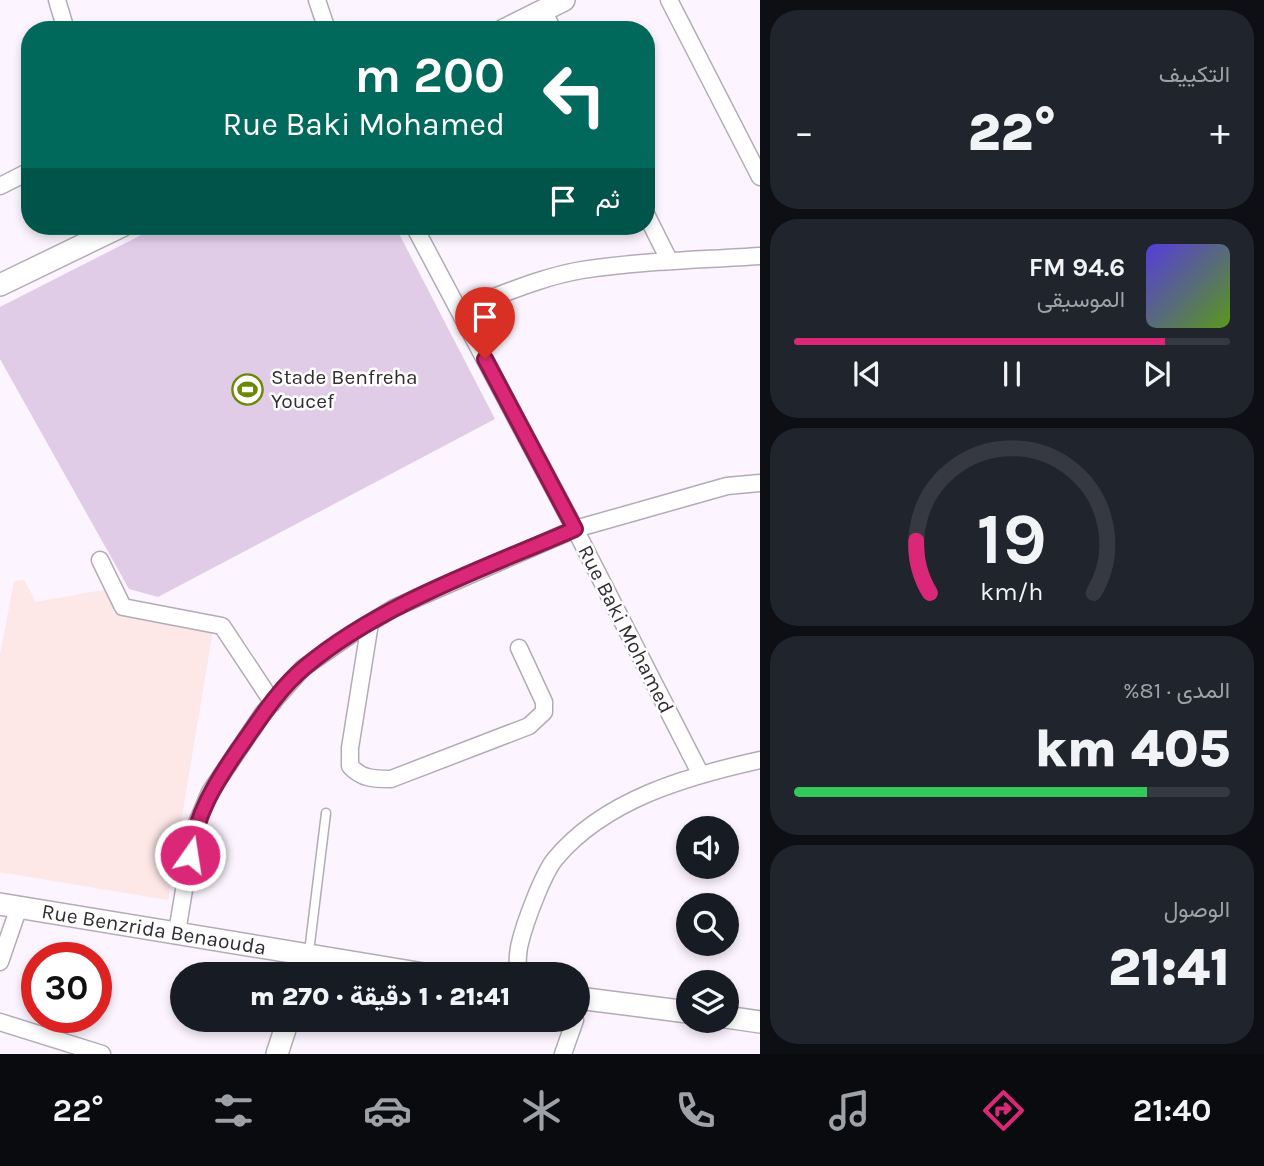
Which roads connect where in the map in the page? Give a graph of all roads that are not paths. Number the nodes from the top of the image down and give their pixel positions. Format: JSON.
{"nodes":[{"id":1,"x":57,"y":0,"type":"edge"},
{"id":2,"x":317,"y":0,"type":"edge"},
{"id":3,"x":564,"y":0,"type":"edge"},
{"id":4,"x":669,"y":0,"type":"edge"},
{"id":5,"x":543,"y":10,"type":"junction"},
{"id":6,"x":63,"y":21,"type":"edge"},
{"id":7,"x":324,"y":21,"type":"edge"},
{"id":8,"x":522,"y":21,"type":"edge"},
{"id":9,"x":548,"y":21,"type":"edge"},
{"id":10,"x":21,"y":176,"type":"edge"},
{"id":11,"x":760,"y":177,"type":"edge"},
{"id":12,"x":0,"y":186,"type":"edge"},
{"id":13,"x":655,"y":232,"type":"edge"},
{"id":14,"x":103,"y":235,"type":"edge"},
{"id":15,"x":419,"y":235,"type":"edge"},
{"id":16,"x":760,"y":256,"type":"edge"},
{"id":17,"x":669,"y":260,"type":"junction"},
{"id":18,"x":0,"y":285,"type":"edge"},
{"id":19,"x":459,"y":310,"type":"junction"},
{"id":20,"x":760,"y":483,"type":"edge"},
{"id":21,"x":575,"y":529,"type":"junction"},
{"id":22,"x":100,"y":560,"type":"dead end"},
{"id":23,"x":370,"y":623,"type":"junction"},
{"id":24,"x":519,"y":648,"type":"dead end"},
{"id":25,"x":273,"y":702,"type":"junction"},
{"id":26,"x":760,"y":760,"type":"edge"},
{"id":27,"x":700,"y":773,"type":"junction"},
{"id":28,"x":326,"y":813,"type":"dead end"},
{"id":29,"x":10,"y":905,"type":"edge"},
{"id":30,"x":177,"y":932,"type":"junction"},
{"id":31,"x":0,"y":962,"type":"edge"},
{"id":32,"x":294,"y":962,"type":"edge"},
{"id":33,"x":306,"y":962,"type":"edge"},
{"id":34,"x":518,"y":962,"type":"edge"},
{"id":35,"x":590,"y":1004,"type":"edge"},
{"id":36,"x":676,"y":1011,"type":"edge"},
{"id":37,"x":739,"y":1019,"type":"edge"},
{"id":38,"x":0,"y":1022,"type":"edge"},
{"id":39,"x":760,"y":1022,"type":"edge"},
{"id":40,"x":284,"y":1032,"type":"edge"},
{"id":41,"x":571,"y":1032,"type":"edge"},
{"id":42,"x":102,"y":1054,"type":"edge"},
{"id":43,"x":277,"y":1054,"type":"edge"},
{"id":44,"x":563,"y":1054,"type":"edge"}],
"edges":[{"from":1,"to":6,"type":"street"},
{"from":2,"to":7,"type":"street"},
{"from":3,"to":5,"type":"street"},
{"from":4,"to":11,"type":"street"},
{"from":5,"to":8,"type":"street"},
{"from":5,"to":9,"type":"street"},
{"from":10,"to":12,"type":"street"},
{"from":13,"to":17,"type":"street"},
{"from":14,"to":18,"type":"street"},
{"from":15,"to":19,"type":"street","name":"Rue Baki Mohamed"},
{"from":16,"to":17,"type":"street"},
{"from":17,"to":19,"type":"street"},
{"from":19,"to":21,"type":"street","name":"Rue Baki Mohamed"},
{"from":20,"to":21,"type":"street"},
{"from":21,"to":23,"type":"street"},
{"from":21,"to":27,"type":"street","name":"Rue Baki Mohamed"},
{"from":22,"to":25,"type":"street"},
{"from":23,"to":24,"type":"street"},
{"from":23,"to":25,"type":"street"},
{"from":25,"to":30,"type":"street"},
{"from":26,"to":27,"type":"street"},
{"from":27,"to":34,"type":"street"},
{"from":28,"to":33,"type":"lane"},
{"from":29,"to":30,"type":"street","name":"Rue Benzrida Benaouda"},
{"from":29,"to":31,"type":"street"},
{"from":30,"to":32,"type":"street","name":"Rue Benzrida Benaouda"},
{"from":35,"to":36,"type":"street"},
{"from":37,"to":39,"type":"street"},
{"from":38,"to":42,"type":"street"},
{"from":40,"to":43,"type":"street"},
{"from":41,"to":44,"type":"street"}]}
